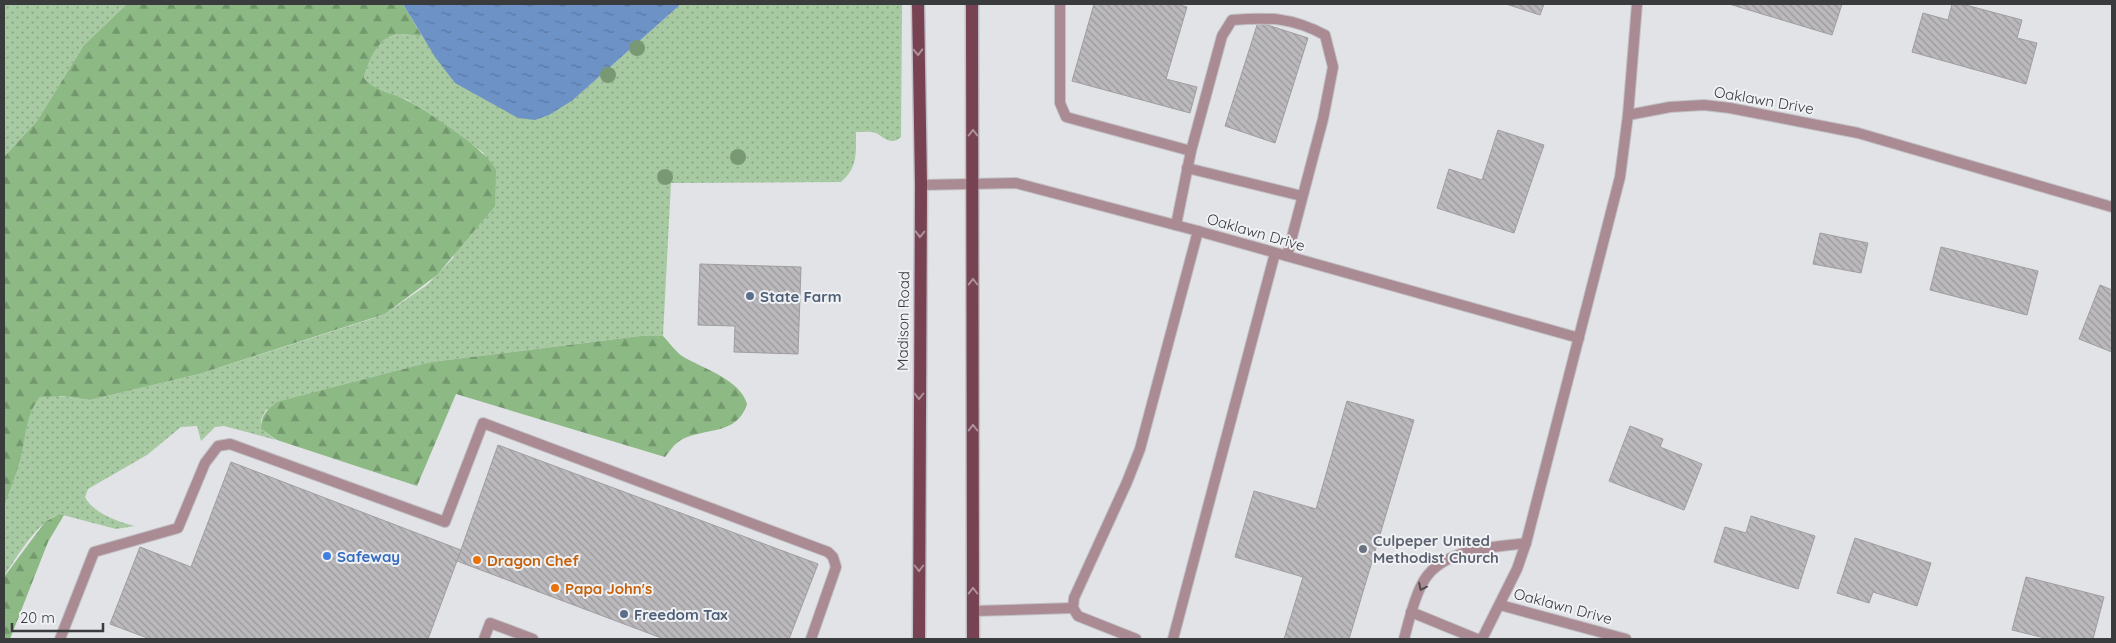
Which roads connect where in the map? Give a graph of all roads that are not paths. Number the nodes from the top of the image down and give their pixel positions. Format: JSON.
{"nodes":[{"id":1,"x":918,"y":4,"type":"edge"},
{"id":2,"x":972,"y":4,"type":"edge"},
{"id":3,"x":1060,"y":4,"type":"edge"},
{"id":4,"x":1637,"y":4,"type":"edge"},
{"id":5,"x":1628,"y":115,"type":"junction"},
{"id":6,"x":1191,"y":151,"type":"junction"},
{"id":7,"x":1188,"y":168,"type":"junction"},
{"id":8,"x":973,"y":182,"type":"junction"},
{"id":9,"x":921,"y":185,"type":"junction"},
{"id":10,"x":1302,"y":196,"type":"junction"},
{"id":11,"x":2112,"y":207,"type":"edge"},
{"id":12,"x":1176,"y":225,"type":"junction"},
{"id":13,"x":1198,"y":231,"type":"junction"},
{"id":14,"x":1275,"y":253,"type":"junction"},
{"id":15,"x":1286,"y":256,"type":"junction"},
{"id":16,"x":1579,"y":338,"type":"junction"},
{"id":17,"x":1526,"y":543,"type":"junction"},
{"id":18,"x":1500,"y":605,"type":"junction"},
{"id":19,"x":1073,"y":608,"type":"junction"},
{"id":20,"x":973,"y":611,"type":"junction"},
{"id":21,"x":1411,"y":612,"type":"junction"},
{"id":22,"x":60,"y":639,"type":"edge"},
{"id":23,"x":484,"y":639,"type":"edge"},
{"id":24,"x":534,"y":639,"type":"edge"},
{"id":25,"x":811,"y":639,"type":"edge"},
{"id":26,"x":919,"y":639,"type":"edge"},
{"id":27,"x":973,"y":639,"type":"edge"},
{"id":28,"x":1136,"y":639,"type":"edge"},
{"id":29,"x":1173,"y":639,"type":"edge"},
{"id":30,"x":1404,"y":639,"type":"edge"},
{"id":31,"x":1477,"y":639,"type":"edge"},
{"id":32,"x":1482,"y":639,"type":"edge"},
{"id":33,"x":1626,"y":639,"type":"edge"}],
"edges":[{"from":1,"to":9,"type":"main road","name":"Madison Road","one_way":true},
{"from":8,"to":2,"type":"main road","one_way":true},
{"from":3,"to":6,"type":"street"},
{"from":4,"to":5,"type":"street"},
{"from":5,"to":11,"type":"street","name":"Oaklawn Drive"},
{"from":5,"to":16,"type":"street","name":"Oaklawn Drive"},
{"from":6,"to":7,"type":"street"},
{"from":6,"to":10,"type":"street"},
{"from":7,"to":10,"type":"street"},
{"from":7,"to":12,"type":"street"},
{"from":8,"to":9,"type":"street","name":"Oaklawn Drive"},
{"from":8,"to":12,"type":"street","name":"Oaklawn Drive"},
{"from":20,"to":8,"type":"main road","one_way":true},
{"from":9,"to":26,"type":"main road","name":"Madison Road","one_way":true},
{"from":10,"to":15,"type":"street"},
{"from":12,"to":13,"type":"street","name":"Oaklawn Drive"},
{"from":13,"to":14,"type":"street","name":"Oaklawn Drive"},
{"from":13,"to":19,"type":"street"},
{"from":14,"to":15,"type":"street","name":"Oaklawn Drive"},
{"from":14,"to":29,"type":"street"},
{"from":15,"to":16,"type":"street","name":"Oaklawn Drive"},
{"from":16,"to":17,"type":"street","name":"Oaklawn Drive"},
{"from":17,"to":18,"type":"street","name":"Oaklawn Drive"},
{"from":17,"to":21,"type":"street","one_way":true},
{"from":18,"to":32,"type":"street"},
{"from":18,"to":33,"type":"street","name":"Oaklawn Drive"},
{"from":19,"to":20,"type":"street"},
{"from":19,"to":28,"type":"street"},
{"from":20,"to":27,"type":"main road"},
{"from":21,"to":30,"type":"street"},
{"from":21,"to":31,"type":"street"},
{"from":22,"to":25,"type":"street"},
{"from":23,"to":24,"type":"street"}]}
